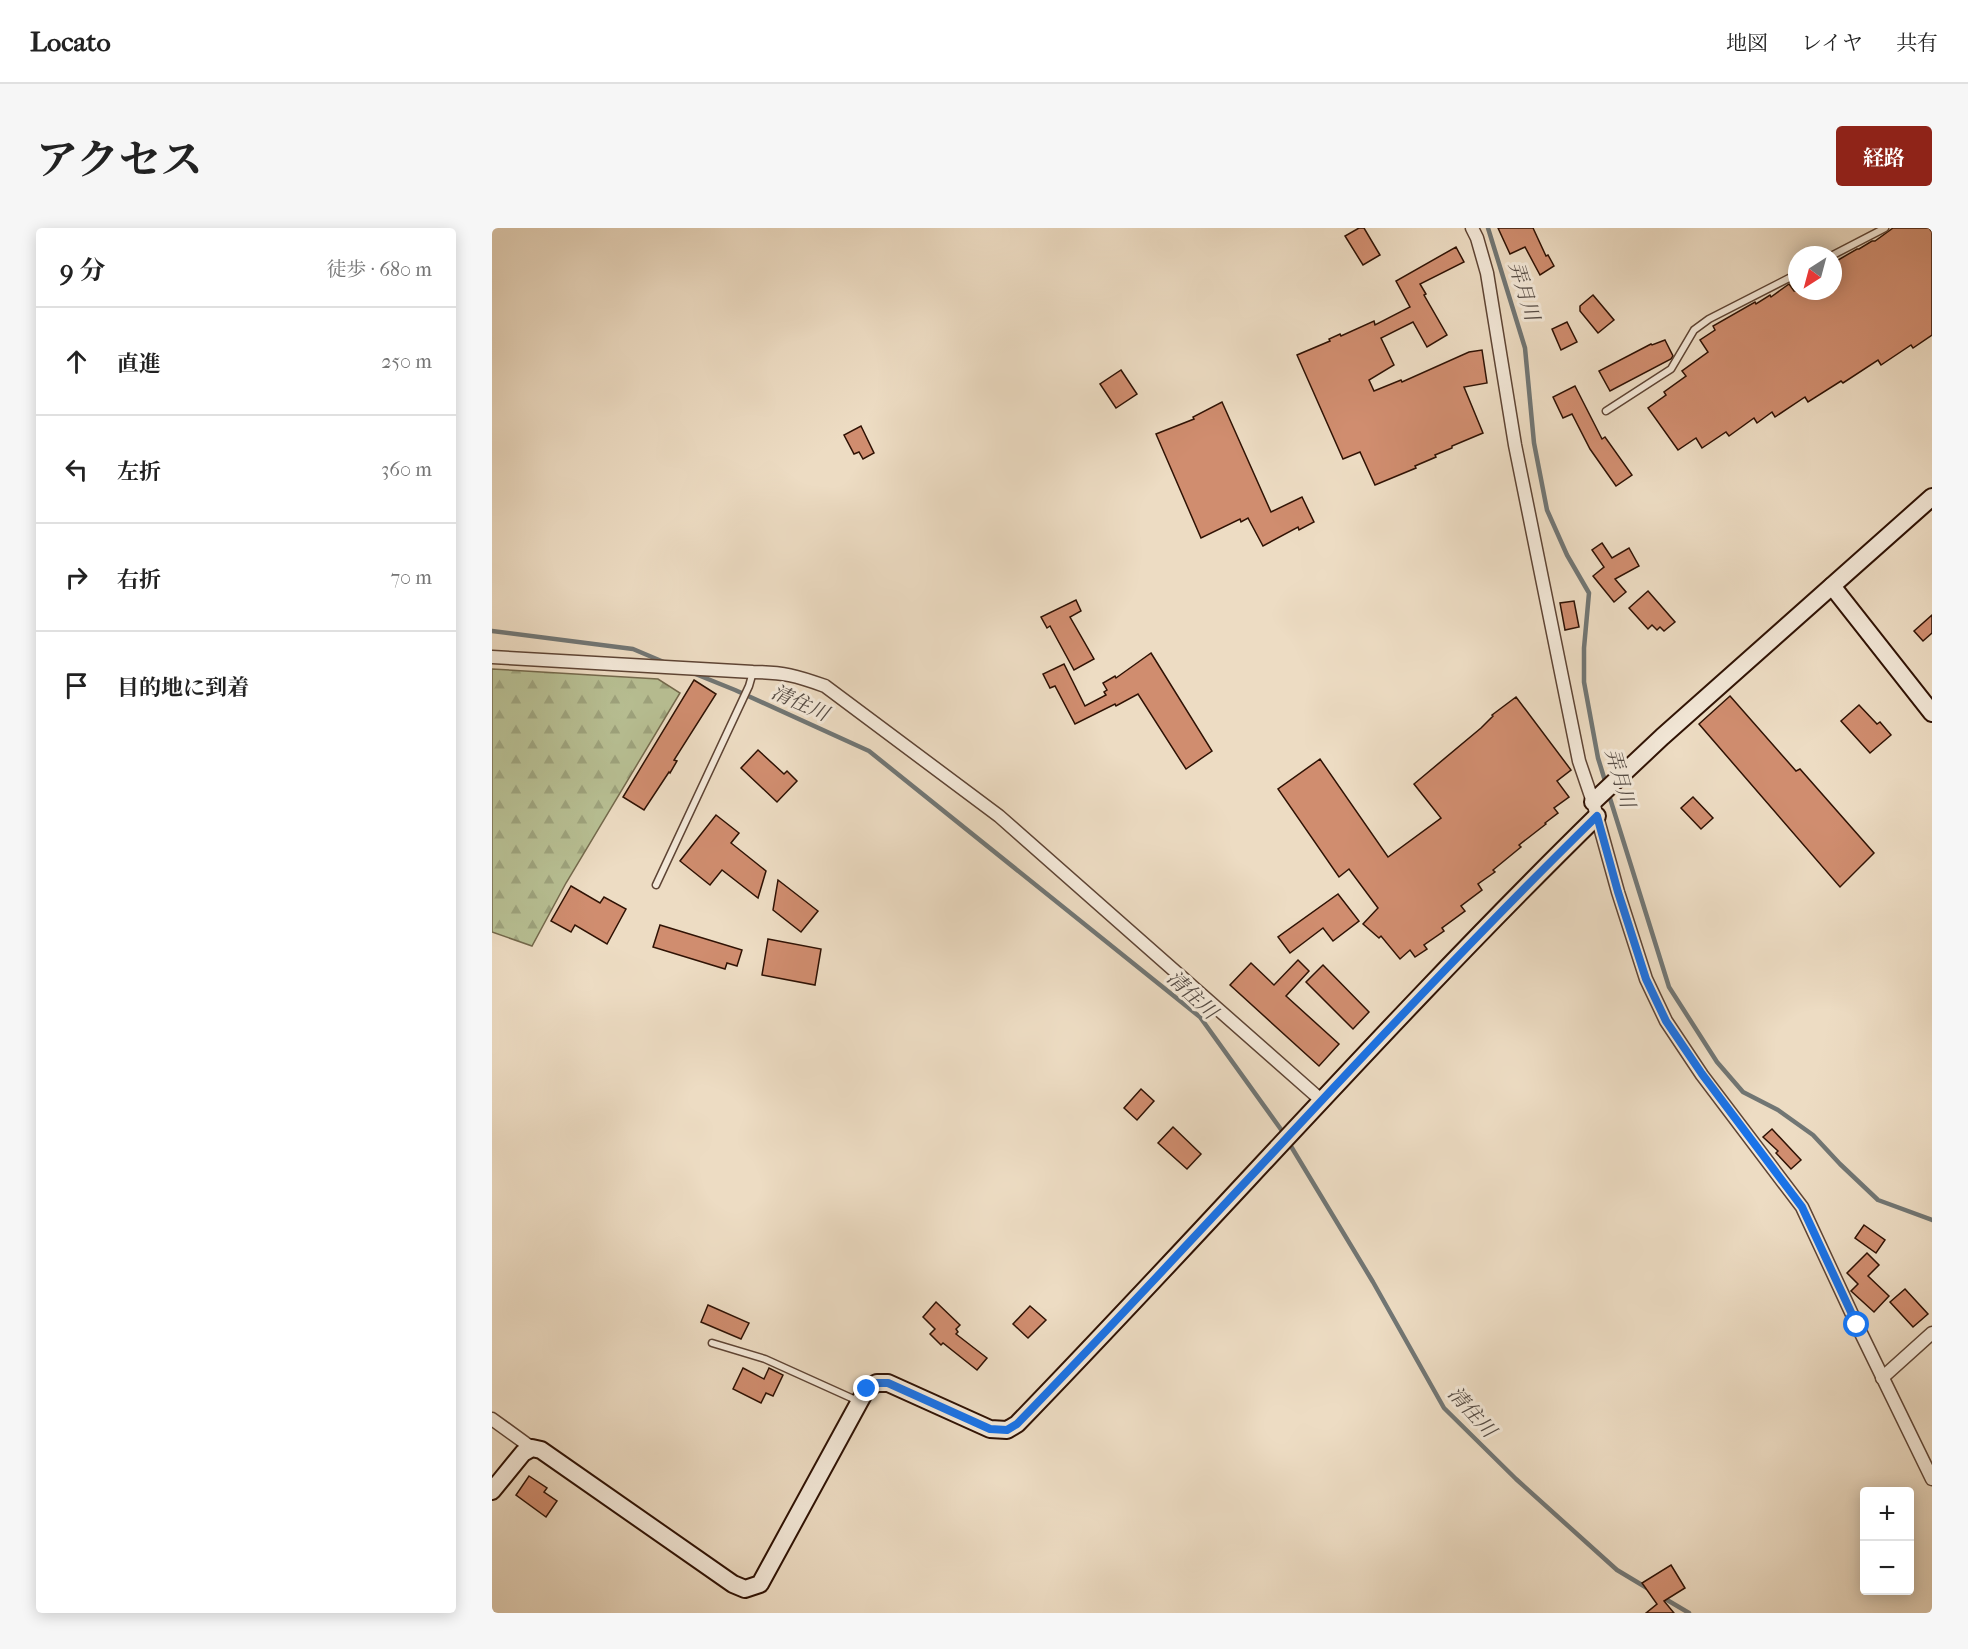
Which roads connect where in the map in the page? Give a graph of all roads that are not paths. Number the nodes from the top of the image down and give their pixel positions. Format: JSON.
{"nodes":[{"id":1,"x":1472,"y":228,"type":"edge"},
{"id":2,"x":1885,"y":228,"type":"edge"},
{"id":3,"x":1842,"y":250,"type":"edge"},
{"id":4,"x":1788,"y":279,"type":"edge"},
{"id":5,"x":1606,"y":411,"type":"dead end"},
{"id":6,"x":1932,"y":497,"type":"edge"},
{"id":7,"x":1832,"y":586,"type":"junction"},
{"id":8,"x":492,"y":657,"type":"edge"},
{"id":9,"x":753,"y":672,"type":"junction"},
{"id":10,"x":1932,"y":713,"type":"edge"},
{"id":11,"x":1595,"y":809,"type":"junction"},
{"id":12,"x":656,"y":885,"type":"dead end"},
{"id":13,"x":1321,"y":1100,"type":"junction"},
{"id":14,"x":1932,"y":1333,"type":"edge"},
{"id":15,"x":712,"y":1343,"type":"dead end"},
{"id":16,"x":1882,"y":1378,"type":"junction"},
{"id":17,"x":858,"y":1401,"type":"junction"},
{"id":18,"x":492,"y":1419,"type":"edge"},
{"id":19,"x":532,"y":1448,"type":"junction"},
{"id":20,"x":1932,"y":1479,"type":"edge"},
{"id":21,"x":492,"y":1491,"type":"edge"}],
"edges":[{"from":1,"to":11,"type":"street"},
{"from":2,"to":3,"type":"lane"},
{"from":4,"to":5,"type":"lane"},
{"from":6,"to":7,"type":"street"},
{"from":7,"to":10,"type":"street"},
{"from":7,"to":11,"type":"street"},
{"from":8,"to":9,"type":"street"},
{"from":9,"to":12,"type":"lane"},
{"from":9,"to":13,"type":"street"},
{"from":11,"to":13,"type":"street"},
{"from":11,"to":16,"type":"street"},
{"from":13,"to":17,"type":"street"},
{"from":14,"to":16,"type":"street"},
{"from":15,"to":17,"type":"lane"},
{"from":16,"to":20,"type":"street"},
{"from":17,"to":19,"type":"street"},
{"from":18,"to":19,"type":"street"},
{"from":19,"to":21,"type":"street"}]}
